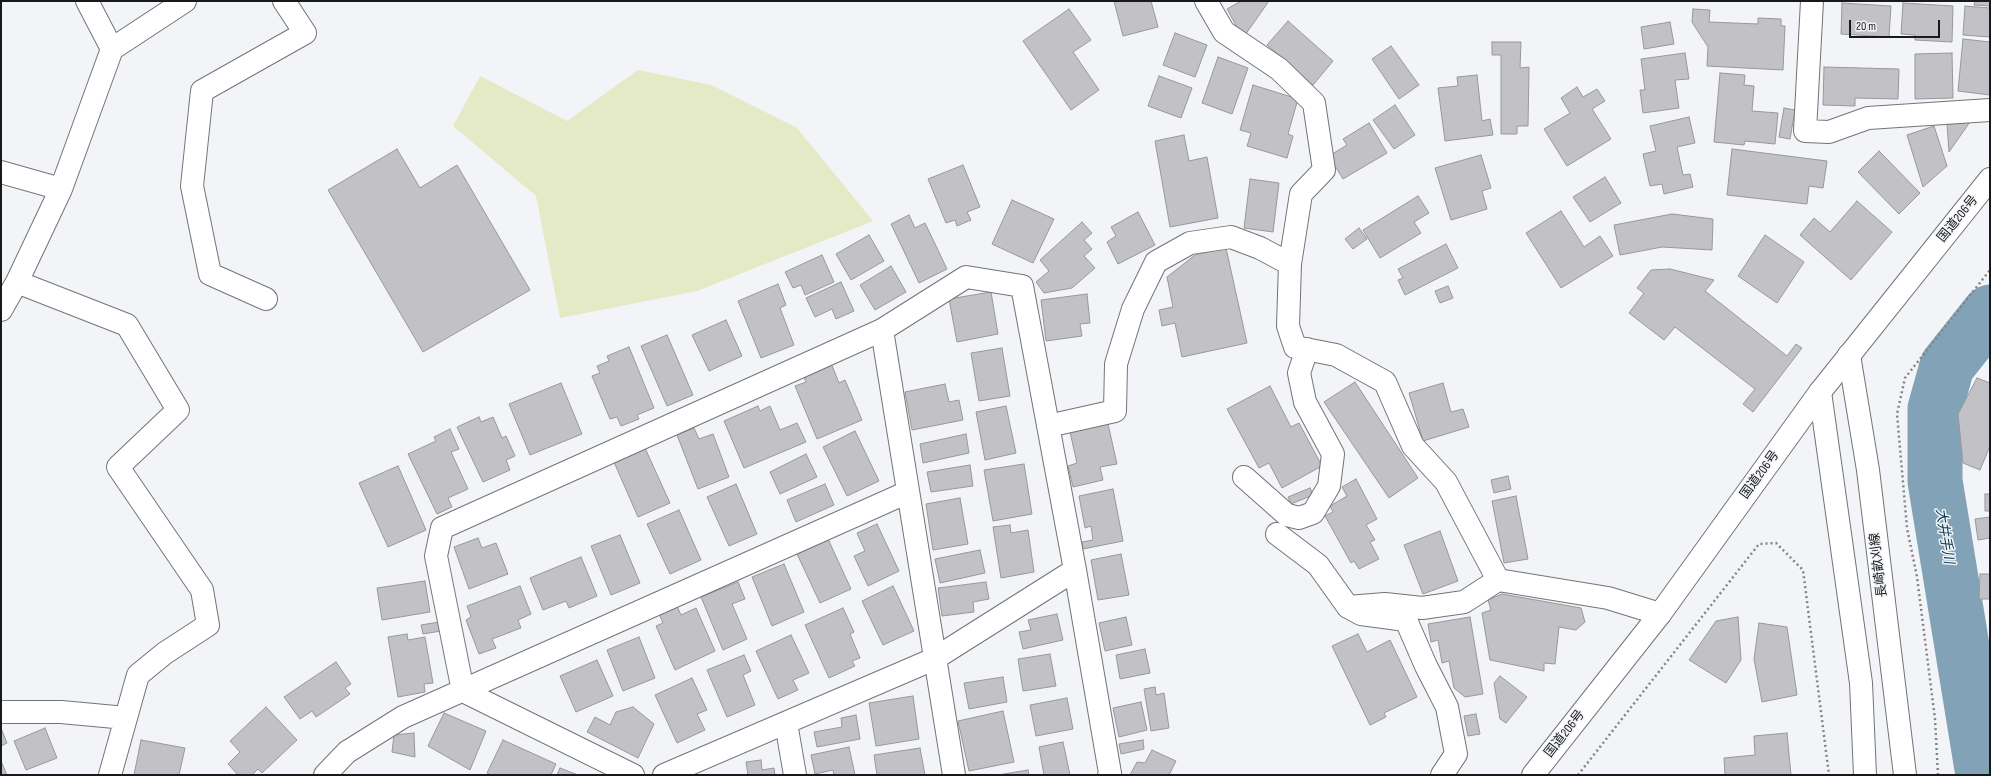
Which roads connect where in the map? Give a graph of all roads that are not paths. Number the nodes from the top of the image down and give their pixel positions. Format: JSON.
{"nodes":[{"id":1,"x":87,"y":1,"type":"edge"},
{"id":2,"x":184,"y":1,"type":"edge"},
{"id":3,"x":284,"y":1,"type":"edge"},
{"id":4,"x":1206,"y":1,"type":"edge"},
{"id":5,"x":1812,"y":1,"type":"edge"},
{"id":6,"x":112,"y":49,"type":"junction"},
{"id":7,"x":1990,"y":110,"type":"edge"},
{"id":8,"x":1,"y":172,"type":"edge"},
{"id":9,"x":1990,"y":178,"type":"edge"},
{"id":10,"x":61,"y":189,"type":"junction"},
{"id":11,"x":1290,"y":264,"type":"junction"},
{"id":12,"x":17,"y":282,"type":"junction"},
{"id":13,"x":266,"y":299,"type":"dead end"},
{"id":14,"x":1,"y":310,"type":"edge"},
{"id":15,"x":882,"y":330,"type":"junction"},
{"id":16,"x":1306,"y":349,"type":"junction"},
{"id":17,"x":1849,"y":355,"type":"junction"},
{"id":18,"x":1820,"y":392,"type":"junction"},
{"id":19,"x":1048,"y":426,"type":"junction"},
{"id":20,"x":1244,"y":477,"type":"dead end"},
{"id":21,"x":908,"y":492,"type":"junction"},
{"id":22,"x":1277,"y":534,"type":"dead end"},
{"id":23,"x":1075,"y":570,"type":"junction"},
{"id":24,"x":1498,"y":580,"type":"junction"},
{"id":25,"x":1348,"y":607,"type":"junction"},
{"id":26,"x":1660,"y":614,"type":"junction"},
{"id":27,"x":934,"y":659,"type":"junction"},
{"id":28,"x":463,"y":691,"type":"junction"},
{"id":29,"x":1,"y":712,"type":"edge"},
{"id":30,"x":126,"y":718,"type":"junction"},
{"id":31,"x":786,"y":723,"type":"junction"},
{"id":32,"x":110,"y":775,"type":"edge"},
{"id":33,"x":325,"y":775,"type":"edge"},
{"id":34,"x":633,"y":775,"type":"edge"},
{"id":35,"x":664,"y":775,"type":"edge"},
{"id":36,"x":795,"y":775,"type":"edge"},
{"id":37,"x":954,"y":775,"type":"edge"},
{"id":38,"x":1109,"y":775,"type":"edge"},
{"id":39,"x":1442,"y":775,"type":"edge"},
{"id":40,"x":1533,"y":775,"type":"edge"},
{"id":41,"x":1865,"y":775,"type":"edge"},
{"id":42,"x":1905,"y":775,"type":"edge"}],
"edges":[{"from":1,"to":6,"type":"main road"},
{"from":2,"to":6,"type":"main road"},
{"from":3,"to":13,"type":"main road"},
{"from":4,"to":11,"type":"main road"},
{"from":5,"to":7,"type":"main road"},
{"from":6,"to":10,"type":"main road"},
{"from":8,"to":10,"type":"main road"},
{"from":9,"to":17,"type":"main road","name":"国道206号"},
{"from":10,"to":12,"type":"main road"},
{"from":11,"to":16,"type":"main road"},
{"from":11,"to":19,"type":"main road"},
{"from":12,"to":14,"type":"main road"},
{"from":12,"to":30,"type":"main road"},
{"from":15,"to":19,"type":"main road"},
{"from":15,"to":21,"type":"main road"},
{"from":15,"to":28,"type":"main road"},
{"from":16,"to":20,"type":"main road"},
{"from":16,"to":24,"type":"main road"},
{"from":17,"to":18,"type":"main road","name":"国道206号"},
{"from":17,"to":42,"type":"main road","name":"長崎畝刈線"},
{"from":18,"to":26,"type":"main road","name":"国道206号"},
{"from":18,"to":41,"type":"main road"},
{"from":19,"to":23,"type":"main road"},
{"from":21,"to":27,"type":"main road"},
{"from":21,"to":28,"type":"main road"},
{"from":22,"to":25,"type":"main road"},
{"from":23,"to":27,"type":"main road"},
{"from":23,"to":38,"type":"main road"},
{"from":24,"to":25,"type":"main road"},
{"from":24,"to":26,"type":"main road"},
{"from":25,"to":39,"type":"main road"},
{"from":26,"to":40,"type":"main road","name":"国道206号"},
{"from":27,"to":31,"type":"main road"},
{"from":27,"to":37,"type":"main road"},
{"from":28,"to":33,"type":"main road"},
{"from":28,"to":34,"type":"main road"},
{"from":29,"to":30,"type":"main road"},
{"from":30,"to":32,"type":"main road"},
{"from":31,"to":35,"type":"main road"},
{"from":31,"to":36,"type":"main road"}]}
